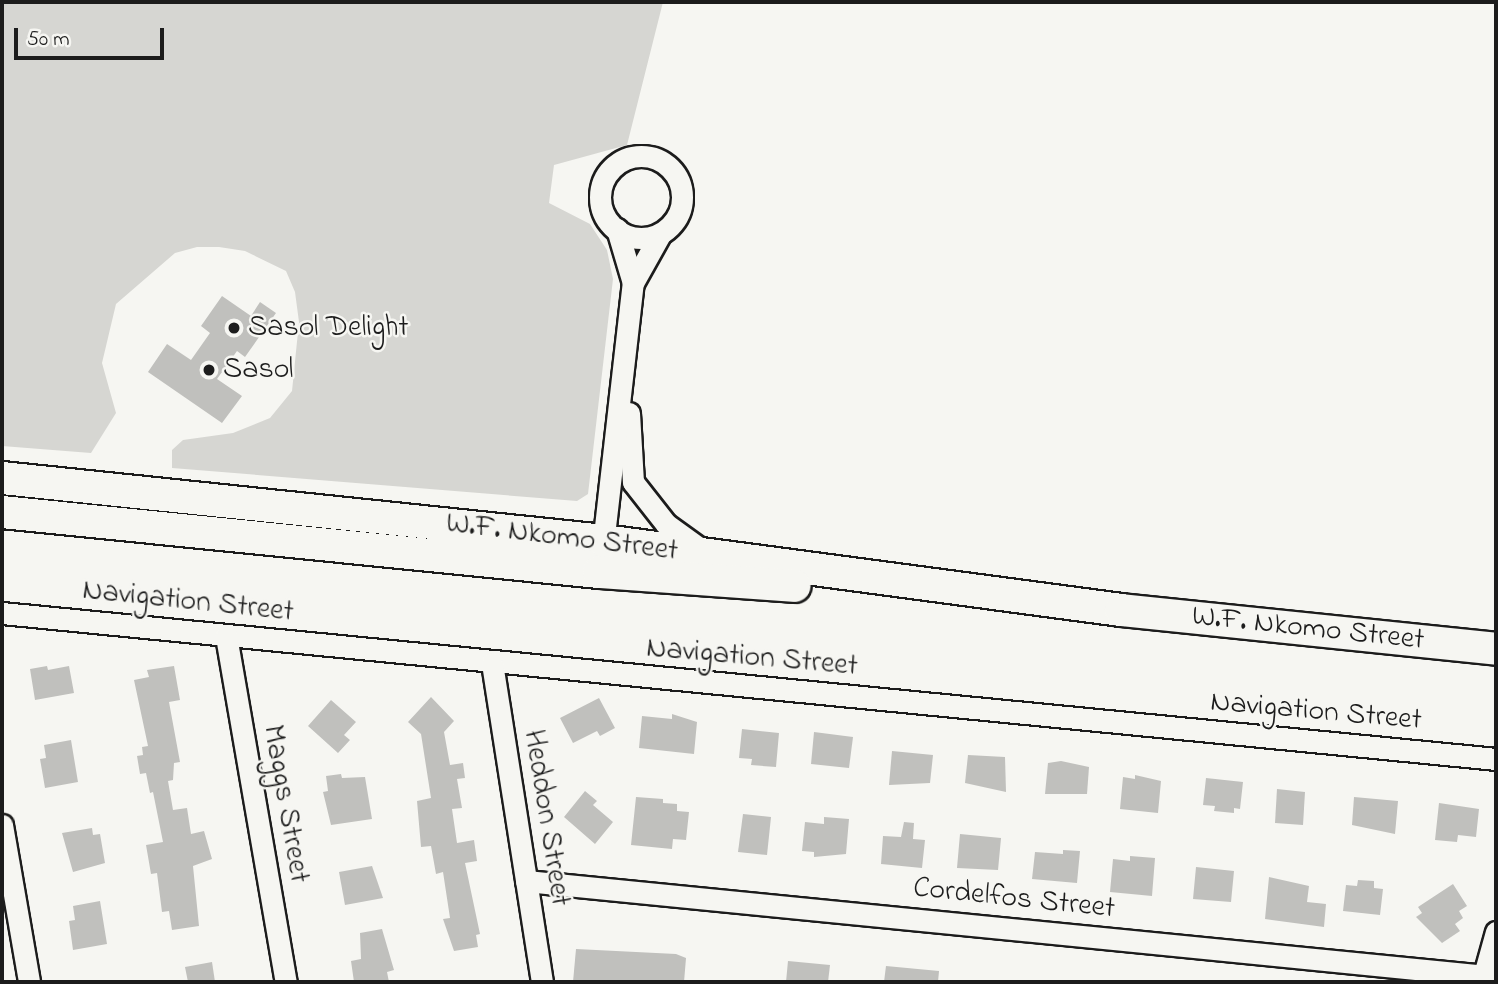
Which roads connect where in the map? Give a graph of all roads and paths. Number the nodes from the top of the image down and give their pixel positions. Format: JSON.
{"nodes":[{"id":1,"x":617,"y":229,"type":"junction"},
{"id":2,"x":661,"y":233,"type":"junction"},
{"id":3,"x":633,"y":283,"type":"junction"},
{"id":4,"x":628,"y":323,"type":"junction"},
{"id":5,"x":2,"y":478,"type":"edge"},
{"id":6,"x":2,"y":512,"type":"edge"},
{"id":7,"x":604,"y":541,"type":"junction"},
{"id":8,"x":709,"y":555,"type":"junction"},
{"id":9,"x":599,"y":572,"type":"junction"},
{"id":10,"x":1121,"y":610,"type":"junction"},
{"id":11,"x":2,"y":613,"type":"edge"},
{"id":12,"x":226,"y":636,"type":"junction"},
{"id":13,"x":1496,"y":649,"type":"edge"},
{"id":14,"x":492,"y":663,"type":"junction"},
{"id":15,"x":1496,"y":759,"type":"edge"},
{"id":16,"x":3,"y":835,"type":"edge"},
{"id":17,"x":526,"y":881,"type":"junction"},
{"id":18,"x":1496,"y":932,"type":"edge"},
{"id":19,"x":1487,"y":979,"type":"edge"},
{"id":20,"x":29,"y":982,"type":"edge"},
{"id":21,"x":286,"y":982,"type":"edge"},
{"id":22,"x":542,"y":982,"type":"edge"}],
"edges":[{"from":1,"to":2,"type":"street"},
{"from":1,"to":2,"type":"street"},
{"from":1,"to":3,"type":"street"},
{"from":2,"to":3,"type":"street"},
{"from":3,"to":4,"type":"street"},
{"from":4,"to":7,"type":"street"},
{"from":4,"to":8,"type":"street"},
{"from":5,"to":7,"type":"main road","name":"W.F. Nkomo Street"},
{"from":6,"to":9,"type":"main road","name":"W.F. Nkomo Street"},
{"from":7,"to":8,"type":"main road","name":"W.F. Nkomo Street"},
{"from":7,"to":9,"type":"street"},
{"from":8,"to":10,"type":"main road","name":"W.F. Nkomo Street"},
{"from":9,"to":10,"type":"main road","name":"W.F. Nkomo Street"},
{"from":10,"to":13,"type":"main road","name":"W.F. Nkomo Street"},
{"from":11,"to":12,"type":"street","name":"Navigation Street"},
{"from":12,"to":14,"type":"street","name":"Navigation Street"},
{"from":12,"to":21,"type":"street","name":"Maggs Street"},
{"from":14,"to":15,"type":"street","name":"Navigation Street"},
{"from":14,"to":17,"type":"street","name":"Heddon Street"},
{"from":16,"to":20,"type":"street"},
{"from":17,"to":19,"type":"street","name":"Cordelfos Street"},
{"from":17,"to":22,"type":"street","name":"Heddon Street"},
{"from":18,"to":19,"type":"street"}]}
